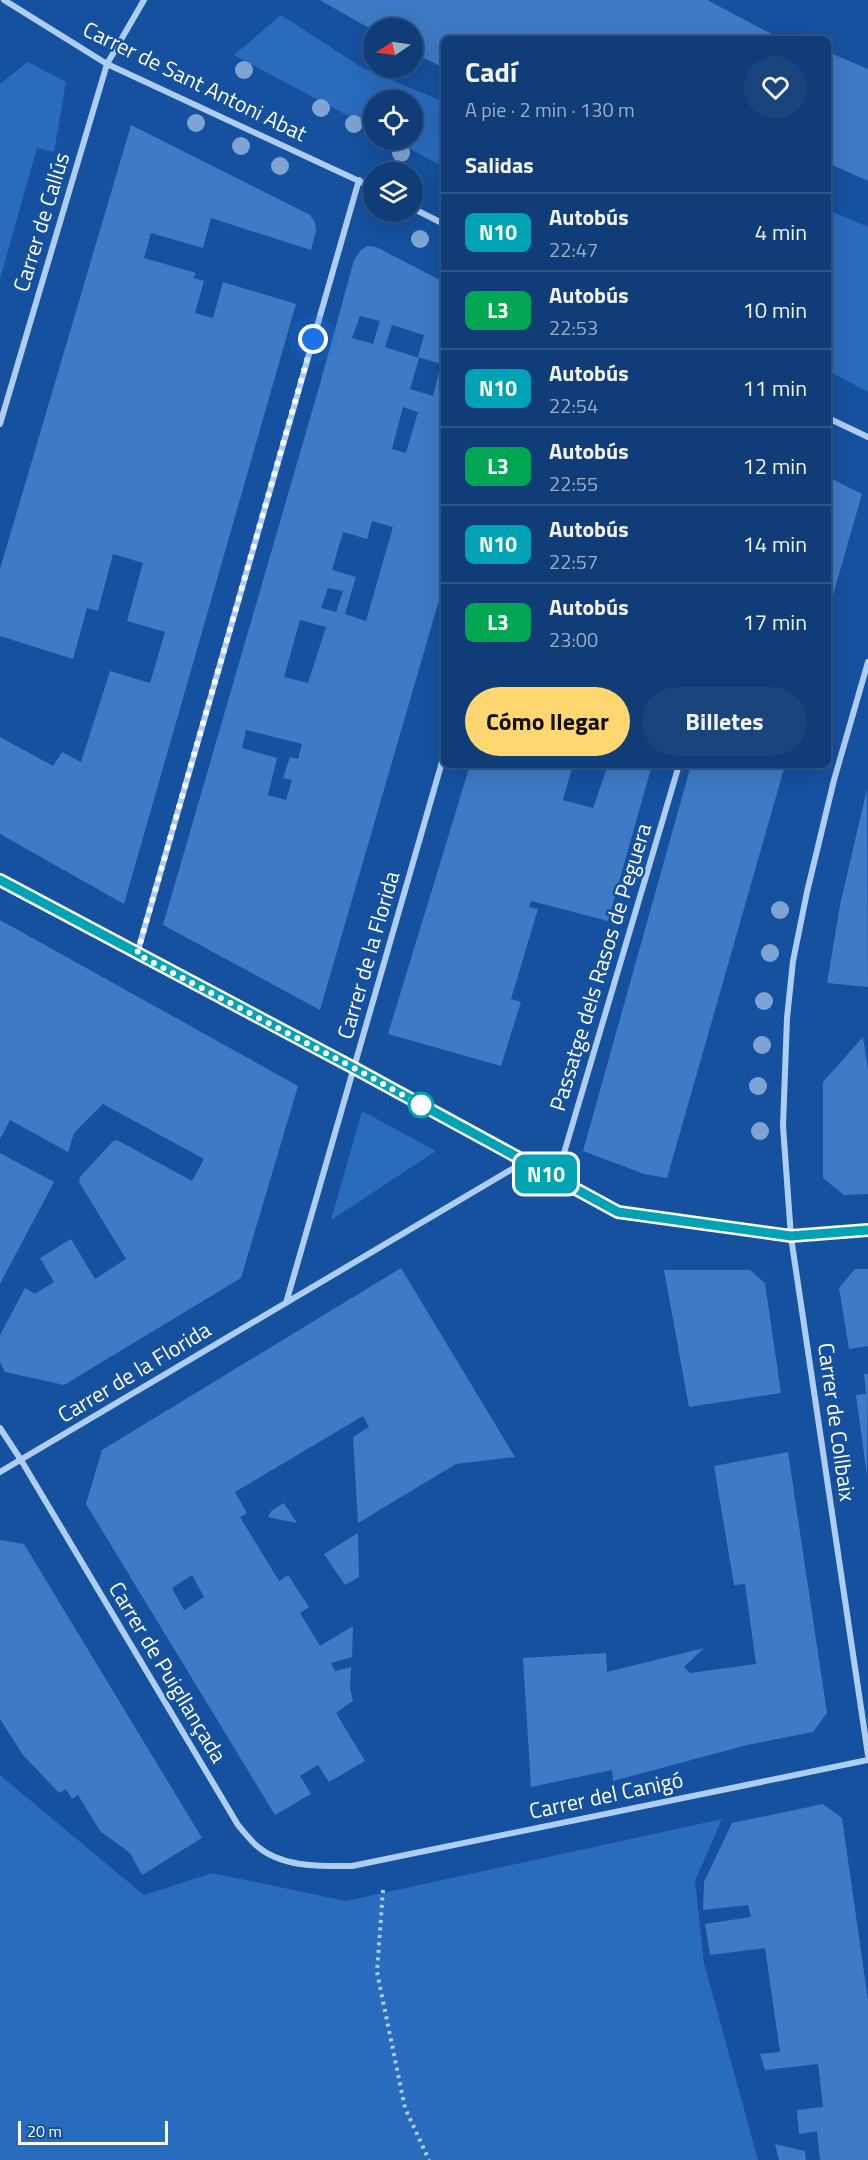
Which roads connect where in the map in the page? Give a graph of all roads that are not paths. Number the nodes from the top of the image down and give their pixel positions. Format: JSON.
{"nodes":[{"id":1,"x":4,"y":0,"type":"edge"},
{"id":2,"x":144,"y":0,"type":"edge"},
{"id":3,"x":107,"y":64,"type":"junction"},
{"id":4,"x":359,"y":180,"type":"junction"},
{"id":5,"x":363,"y":182,"type":"edge"},
{"id":6,"x":423,"y":214,"type":"edge"},
{"id":7,"x":441,"y":222,"type":"edge"},
{"id":8,"x":831,"y":419,"type":"edge"},
{"id":9,"x":0,"y":424,"type":"edge"},
{"id":10,"x":868,"y":437,"type":"edge"},
{"id":11,"x":868,"y":662,"type":"edge"},
{"id":12,"x":441,"y":765,"type":"edge"},
{"id":13,"x":678,"y":768,"type":"edge"},
{"id":14,"x":0,"y":880,"type":"edge"},
{"id":15,"x":137,"y":954,"type":"junction"},
{"id":16,"x":354,"y":1068,"type":"junction"},
{"id":17,"x":524,"y":1162,"type":"junction"},
{"id":18,"x":556,"y":1180,"type":"junction"},
{"id":19,"x":868,"y":1230,"type":"edge"},
{"id":20,"x":791,"y":1236,"type":"junction"},
{"id":21,"x":286,"y":1303,"type":"junction"},
{"id":22,"x":0,"y":1428,"type":"edge"},
{"id":23,"x":21,"y":1460,"type":"junction"},
{"id":24,"x":0,"y":1472,"type":"edge"},
{"id":25,"x":868,"y":1755,"type":"edge"},
{"id":26,"x":868,"y":1760,"type":"edge"},
{"id":27,"x":352,"y":1866,"type":"joint"}],
"edges":[{"from":1,"to":3,"type":"street","name":"Carrer de Sant Antoni Abat"},
{"from":2,"to":3,"type":"street","name":"Carrer de Callús"},
{"from":3,"to":4,"type":"street","name":"Carrer de Sant Antoni Abat"},
{"from":3,"to":9,"type":"street","name":"Carrer de Callús"},
{"from":4,"to":5,"type":"street","name":"Carrer de Sant Antoni Abat"},
{"from":4,"to":15,"type":"street"},
{"from":6,"to":7,"type":"street"},
{"from":8,"to":10,"type":"street"},
{"from":11,"to":20,"type":"street","name":"Carrer de Collbaix"},
{"from":12,"to":16,"type":"street","name":"Carrer de la Florida"},
{"from":13,"to":18,"type":"street","name":"Passatge dels Rasos de Peguera"},
{"from":14,"to":15,"type":"street"},
{"from":15,"to":16,"type":"street"},
{"from":16,"to":17,"type":"street"},
{"from":16,"to":21,"type":"street","name":"Carrer de la Florida"},
{"from":17,"to":18,"type":"street"},
{"from":17,"to":21,"type":"street","name":"Carrer de la Florida"},
{"from":18,"to":20,"type":"street"},
{"from":19,"to":20,"type":"street"},
{"from":20,"to":25,"type":"street","name":"Carrer de Collbaix"},
{"from":21,"to":23,"type":"street","name":"Carrer de la Florida"},
{"from":22,"to":23,"type":"street","name":"Carrer de Puigllançada"},
{"from":23,"to":24,"type":"street","name":"Carrer de la Florida"},
{"from":23,"to":27,"type":"street","name":"Carrer de Puigllançada"},
{"from":26,"to":27,"type":"street","name":"Carrer del Canigó"}]}
